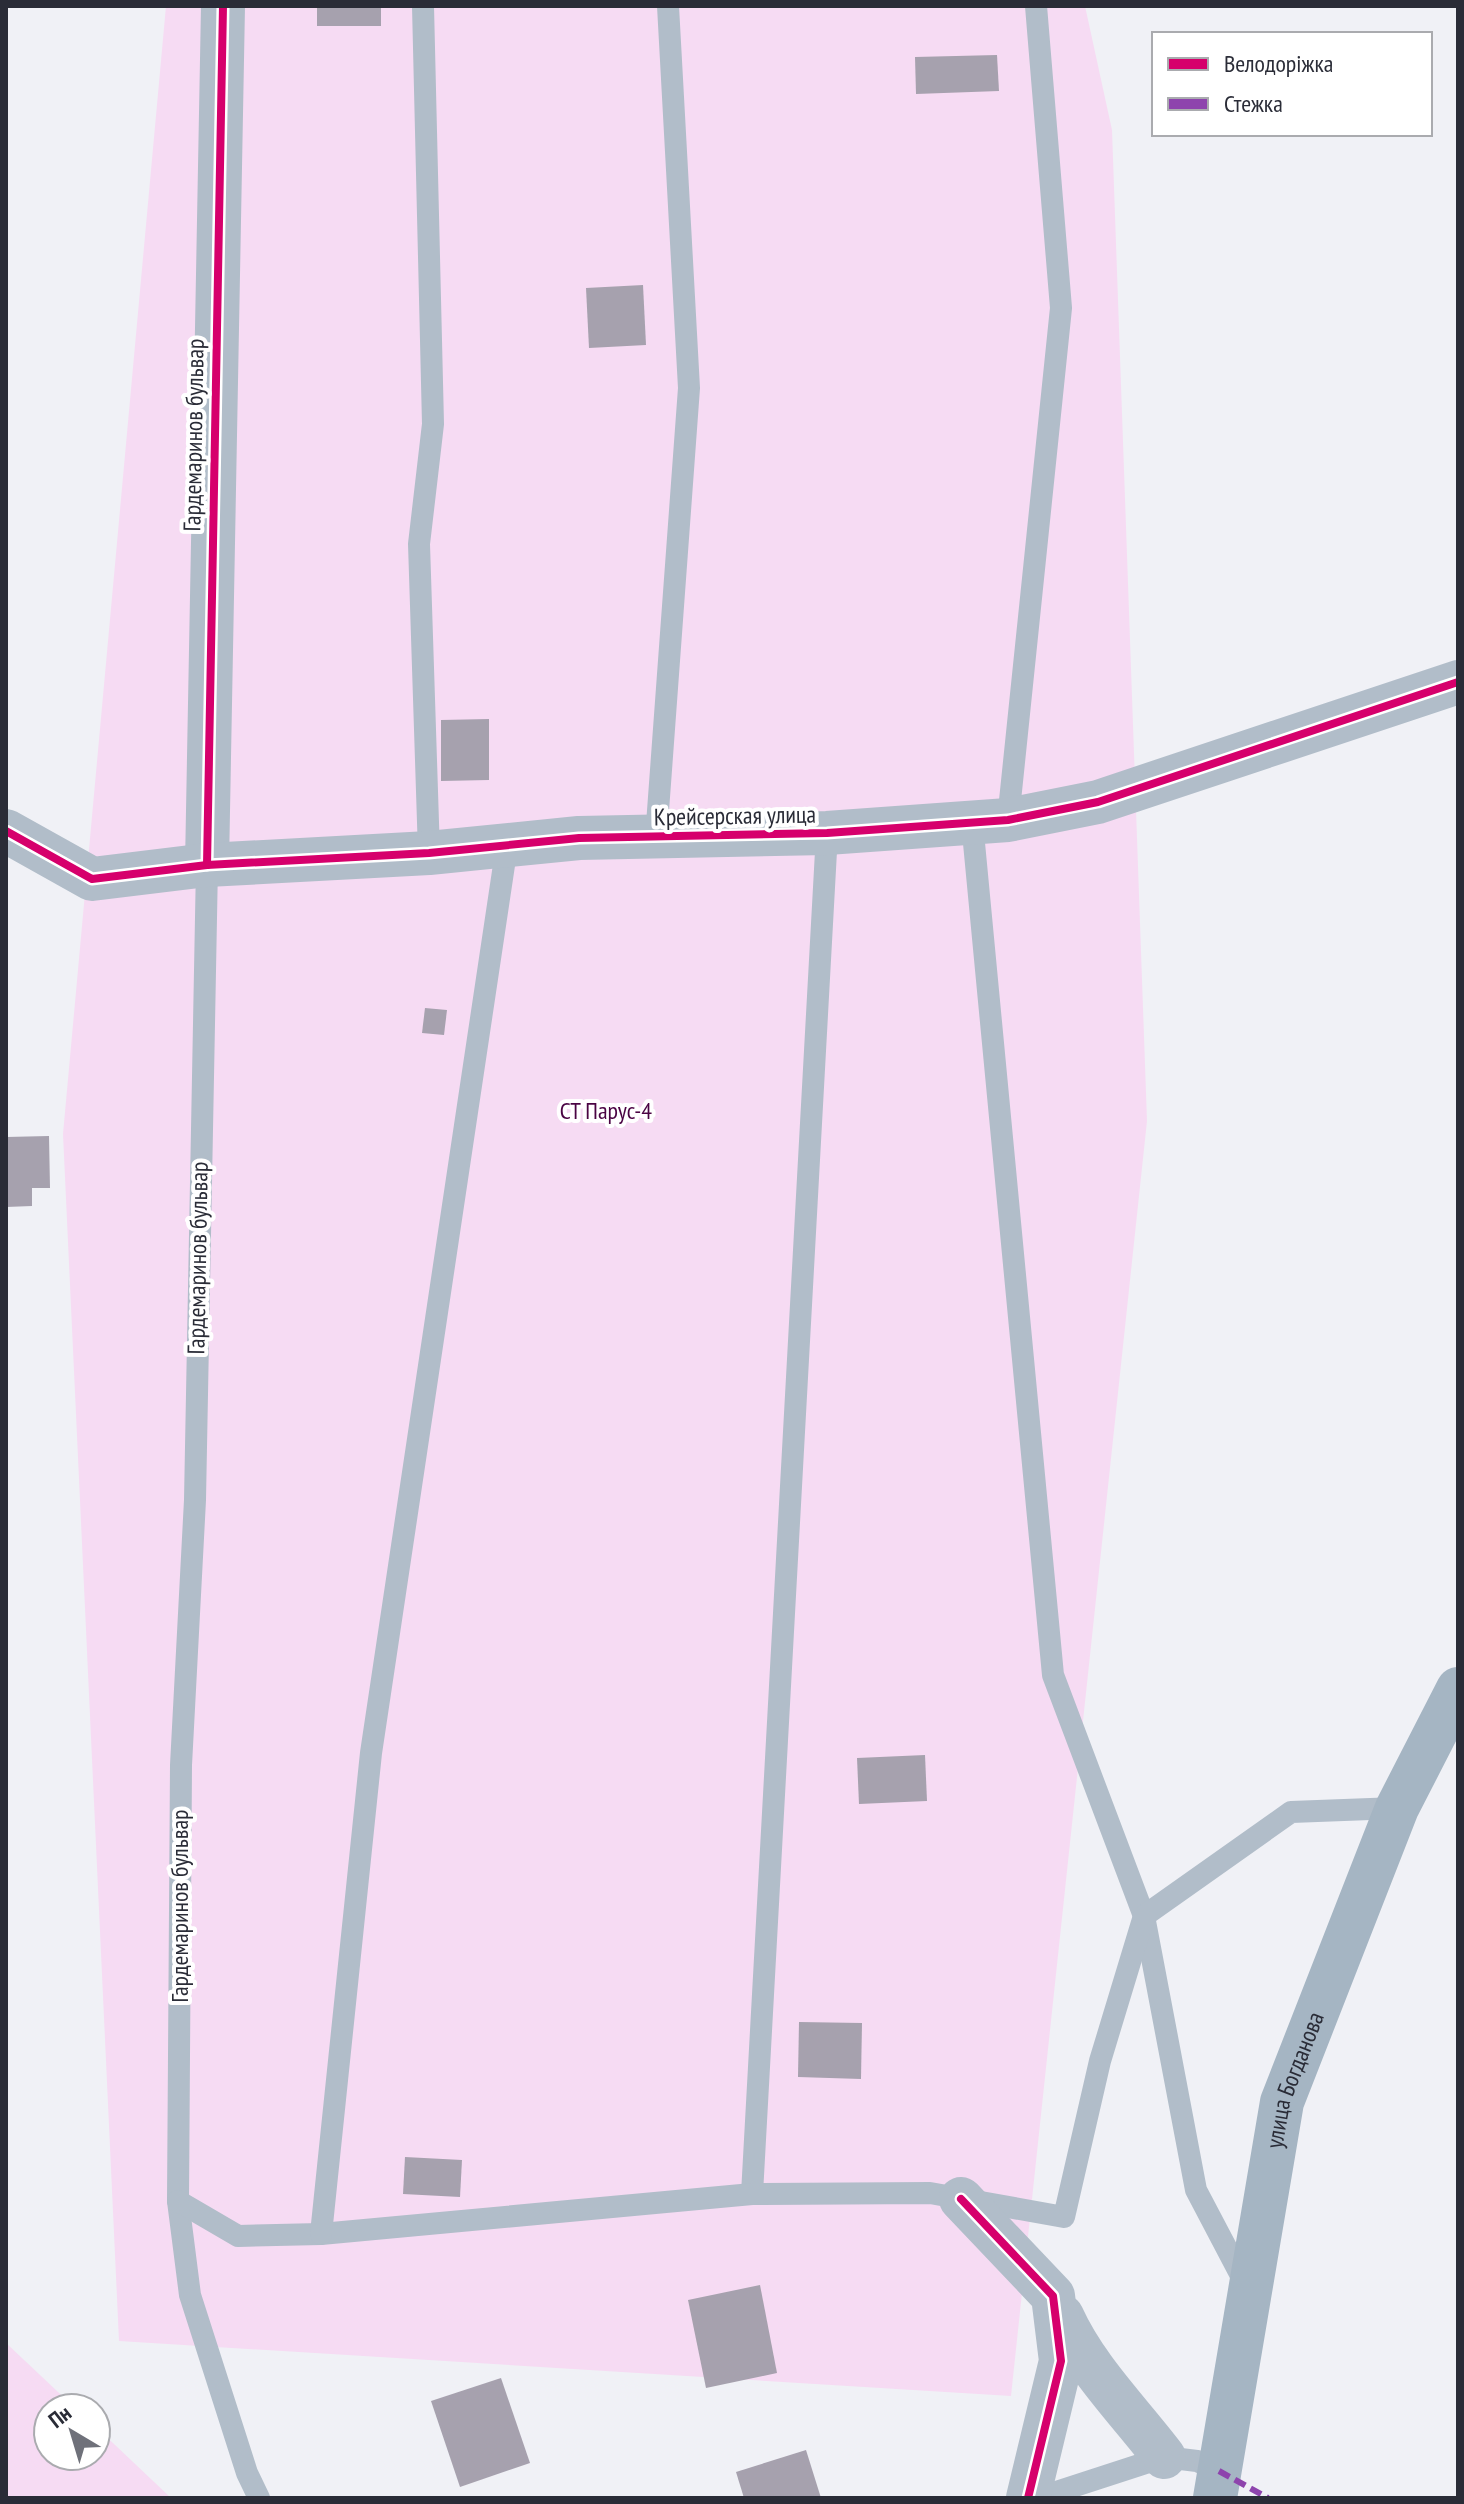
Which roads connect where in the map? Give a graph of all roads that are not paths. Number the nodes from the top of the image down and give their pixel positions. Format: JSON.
{"nodes":[{"id":1,"x":223,"y":6,"type":"edge"},
{"id":2,"x":423,"y":6,"type":"edge"},
{"id":3,"x":668,"y":6,"type":"edge"},
{"id":4,"x":1036,"y":6,"type":"edge"},
{"id":5,"x":1458,"y":682,"type":"edge"},
{"id":6,"x":990,"y":821,"type":"junction"},
{"id":7,"x":6,"y":831,"type":"edge"},
{"id":8,"x":827,"y":833,"type":"junction"},
{"id":9,"x":656,"y":838,"type":"junction"},
{"id":10,"x":507,"y":845,"type":"junction"},
{"id":11,"x":429,"y":853,"type":"junction"},
{"id":12,"x":207,"y":865,"type":"junction"},
{"id":13,"x":1458,"y":1689,"type":"edge"},
{"id":14,"x":1397,"y":1808,"type":"junction"},
{"id":15,"x":1144,"y":1916,"type":"junction"},
{"id":16,"x":752,"y":2194,"type":"junction"},
{"id":17,"x":961,"y":2199,"type":"junction"},
{"id":18,"x":178,"y":2201,"type":"junction"},
{"id":19,"x":321,"y":2234,"type":"junction"},
{"id":20,"x":1250,"y":2293,"type":"junction"},
{"id":21,"x":1053,"y":2296,"type":"junction"},
{"id":22,"x":1164,"y":2457,"type":"junction"},
{"id":23,"x":1217,"y":2484,"type":"edge"},
{"id":24,"x":259,"y":2498,"type":"edge"},
{"id":25,"x":1028,"y":2498,"type":"edge"},
{"id":26,"x":1038,"y":2498,"type":"edge"}],
"edges":[{"from":1,"to":12,"type":"street","name":"Гардемаринов бульвар"},
{"from":2,"to":11,"type":"lane"},
{"from":3,"to":9,"type":"lane"},
{"from":4,"to":6,"type":"lane"},
{"from":5,"to":6,"type":"street","name":"Крейсерская улица"},
{"from":6,"to":8,"type":"street","name":"Крейсерская улица"},
{"from":6,"to":15,"type":"lane"},
{"from":7,"to":12,"type":"street","name":"Крейсерская улица"},
{"from":8,"to":9,"type":"street","name":"Крейсерская улица"},
{"from":8,"to":16,"type":"lane"},
{"from":9,"to":10,"type":"street","name":"Крейсерская улица"},
{"from":10,"to":11,"type":"street","name":"Крейсерская улица"},
{"from":10,"to":19,"type":"lane"},
{"from":11,"to":12,"type":"street","name":"Крейсерская улица"},
{"from":12,"to":18,"type":"lane","name":"Гардемаринов бульвар"},
{"from":13,"to":14,"type":"main road","name":"улица Богданова"},
{"from":14,"to":15,"type":"lane"},
{"from":14,"to":20,"type":"main road","name":"улица Богданова"},
{"from":15,"to":17,"type":"lane"},
{"from":15,"to":20,"type":"lane"},
{"from":16,"to":17,"type":"lane"},
{"from":16,"to":19,"type":"lane"},
{"from":17,"to":21,"type":"street"},
{"from":18,"to":19,"type":"lane"},
{"from":18,"to":24,"type":"lane","name":"Гардемаринов бульвар"},
{"from":20,"to":23,"type":"main road","name":"улица Богданова"},
{"from":21,"to":22,"type":"street"},
{"from":21,"to":25,"type":"street"},
{"from":22,"to":23,"type":"lane"},
{"from":22,"to":26,"type":"lane"}]}
